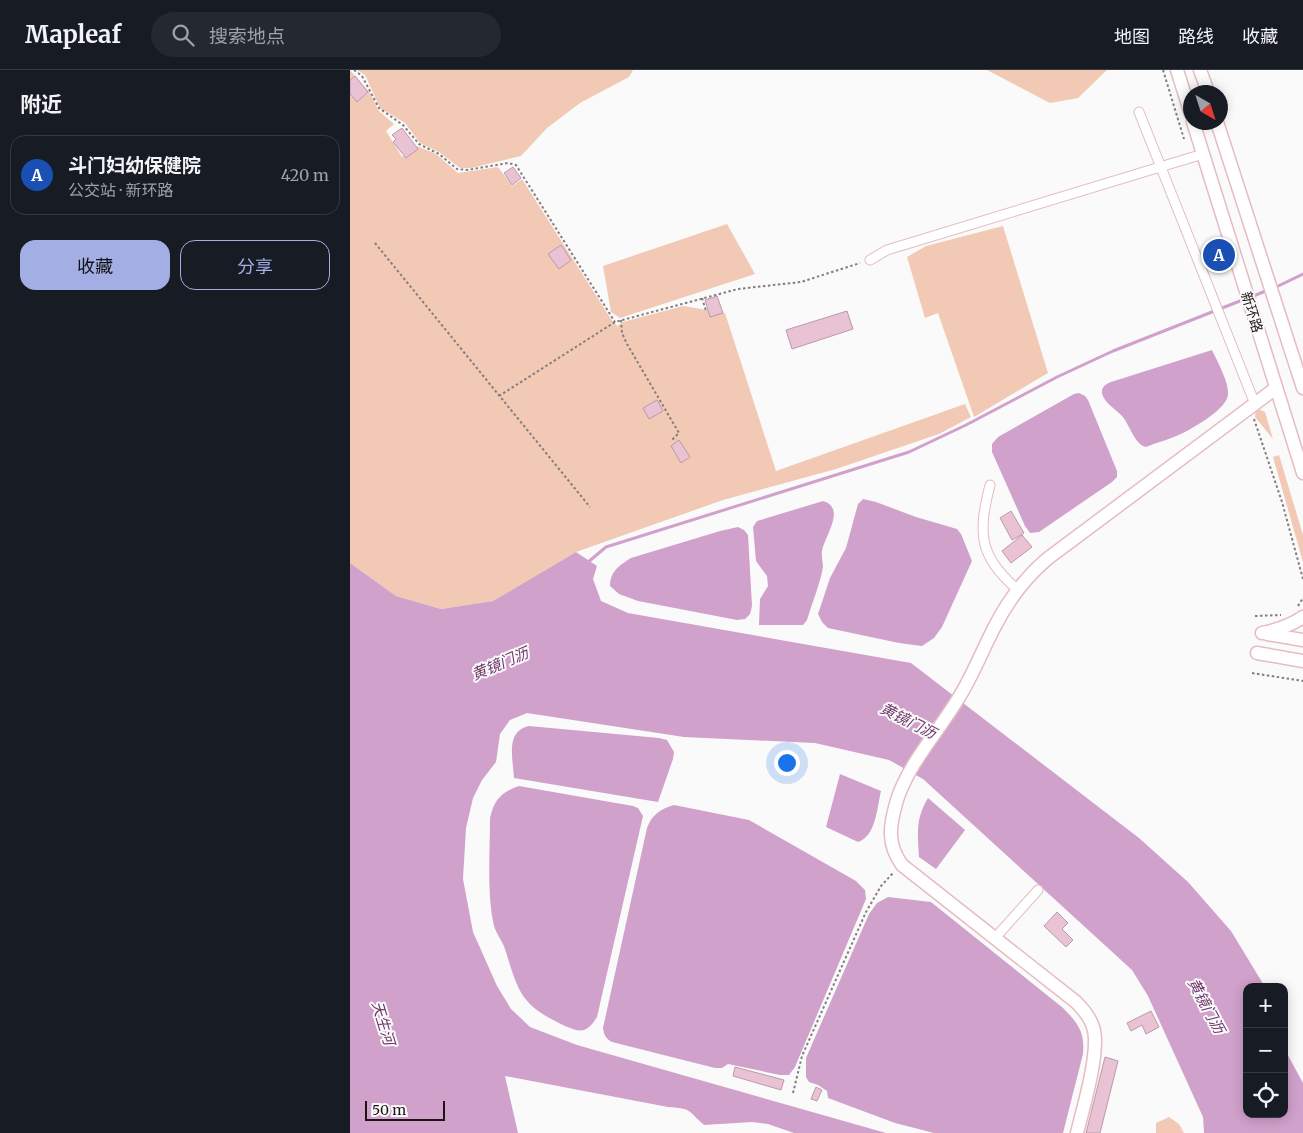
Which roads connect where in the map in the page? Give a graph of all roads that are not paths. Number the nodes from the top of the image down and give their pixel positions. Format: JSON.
{"nodes":[{"id":1,"x":1177,"y":70,"type":"edge"},
{"id":2,"x":1200,"y":70,"type":"edge"},
{"id":3,"x":1205,"y":85,"type":"edge"},
{"id":4,"x":1183,"y":90,"type":"edge"},
{"id":5,"x":1139,"y":112,"type":"dead end"},
{"id":6,"x":1196,"y":130,"type":"edge"},
{"id":7,"x":1220,"y":130,"type":"edge"},
{"id":8,"x":1203,"y":154,"type":"junction"},
{"id":9,"x":1160,"y":167,"type":"junction"},
{"id":10,"x":870,"y":260,"type":"road end"},
{"id":11,"x":1276,"y":388,"type":"junction"},
{"id":12,"x":1303,"y":388,"type":"edge"},
{"id":13,"x":1252,"y":406,"type":"junction"},
{"id":14,"x":1303,"y":473,"type":"edge"},
{"id":15,"x":990,"y":485,"type":"dead end"},
{"id":16,"x":1018,"y":590,"type":"junction"},
{"id":17,"x":1299,"y":613,"type":"edge"},
{"id":18,"x":1303,"y":640,"type":"edge"},
{"id":19,"x":1257,"y":653,"type":"dead end"},
{"id":20,"x":1303,"y":661,"type":"edge"},
{"id":21,"x":1038,"y":890,"type":"dead end"},
{"id":22,"x":995,"y":938,"type":"junction"},
{"id":23,"x":1078,"y":1133,"type":"edge"}],
"edges":[{"from":1,"to":4,"type":"street"},
{"from":2,"to":3,"type":"street"},
{"from":5,"to":9,"type":"street"},
{"from":6,"to":8,"type":"street","name":"新环路"},
{"from":7,"to":12,"type":"street","name":"新环路"},
{"from":8,"to":9,"type":"street"},
{"from":8,"to":11,"type":"street","name":"新环路"},
{"from":9,"to":10,"type":"street"},
{"from":9,"to":13,"type":"street"},
{"from":11,"to":13,"type":"street"},
{"from":11,"to":14,"type":"street","name":"新环路"},
{"from":13,"to":16,"type":"street"},
{"from":15,"to":16,"type":"street"},
{"from":16,"to":22,"type":"street"},
{"from":17,"to":18,"type":"street"},
{"from":19,"to":20,"type":"street"},
{"from":21,"to":22,"type":"street"},
{"from":22,"to":23,"type":"street"}]}
